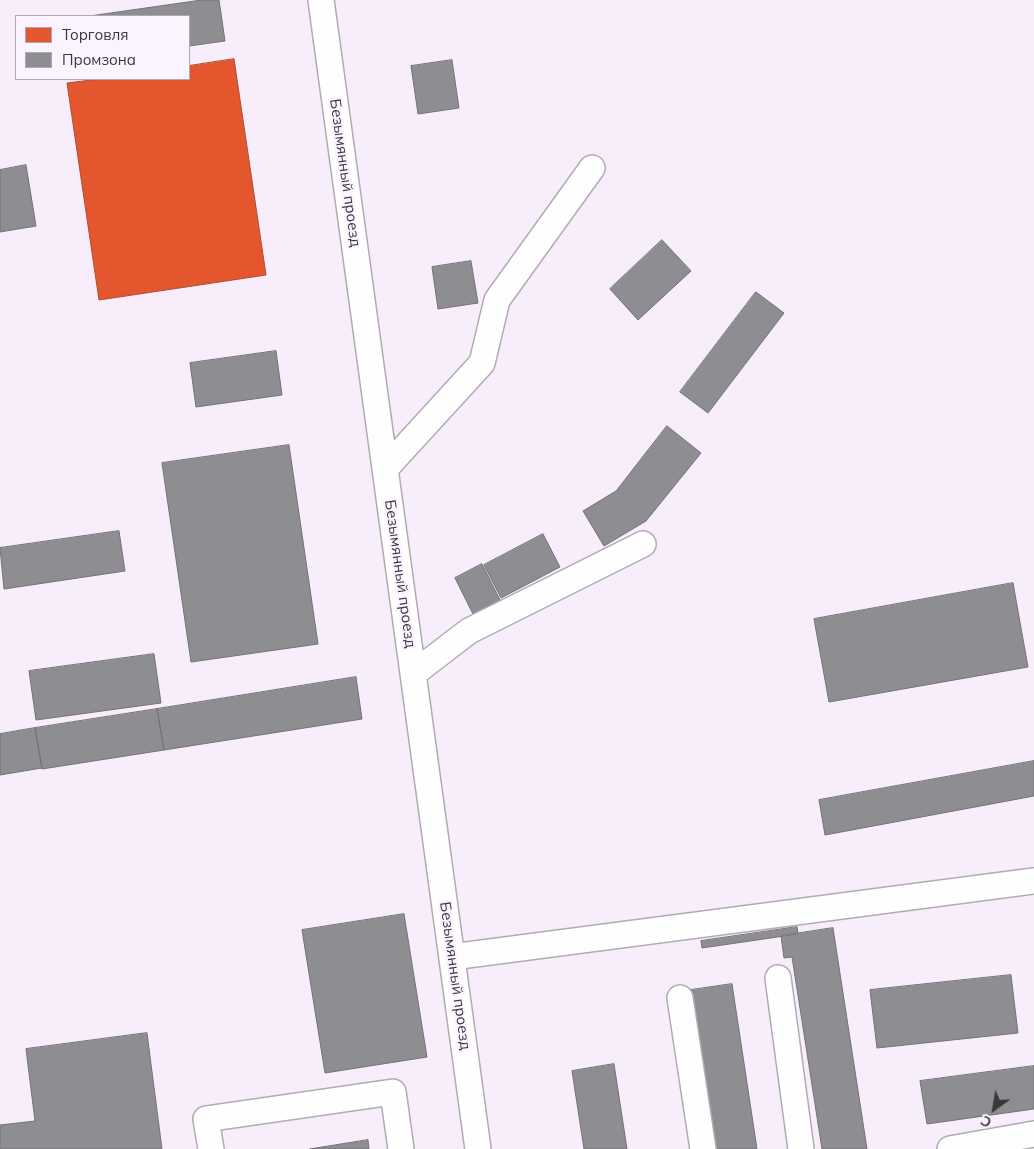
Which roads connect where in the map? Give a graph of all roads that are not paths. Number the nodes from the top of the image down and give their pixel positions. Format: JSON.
{"nodes":[{"id":1,"x":321,"y":0,"type":"edge"},
{"id":2,"x":592,"y":168,"type":"dead end"},
{"id":3,"x":385,"y":469,"type":"junction"},
{"id":4,"x":642,"y":544,"type":"dead end"},
{"id":5,"x":414,"y":674,"type":"junction"},
{"id":6,"x":1034,"y":880,"type":"edge"},
{"id":7,"x":452,"y":957,"type":"junction"},
{"id":8,"x":778,"y":978,"type":"dead end"},
{"id":9,"x":680,"y":998,"type":"dead end"},
{"id":10,"x":1034,"y":1134,"type":"edge"},
{"id":11,"x":211,"y":1149,"type":"edge"},
{"id":12,"x":401,"y":1149,"type":"edge"},
{"id":13,"x":478,"y":1149,"type":"edge"},
{"id":14,"x":703,"y":1149,"type":"edge"},
{"id":15,"x":801,"y":1149,"type":"edge"},
{"id":16,"x":950,"y":1149,"type":"edge"}],
"edges":[{"from":1,"to":3,"type":"street","name":"Безымянный проезд"},
{"from":2,"to":3,"type":"street"},
{"from":3,"to":5,"type":"street","name":"Безымянный проезд"},
{"from":4,"to":5,"type":"street"},
{"from":5,"to":7,"type":"street","name":"Безымянный проезд"},
{"from":6,"to":7,"type":"street"},
{"from":7,"to":13,"type":"street","name":"Безымянный проезд"},
{"from":8,"to":15,"type":"street"},
{"from":9,"to":14,"type":"street"},
{"from":10,"to":16,"type":"street"},
{"from":11,"to":12,"type":"street"}]}
